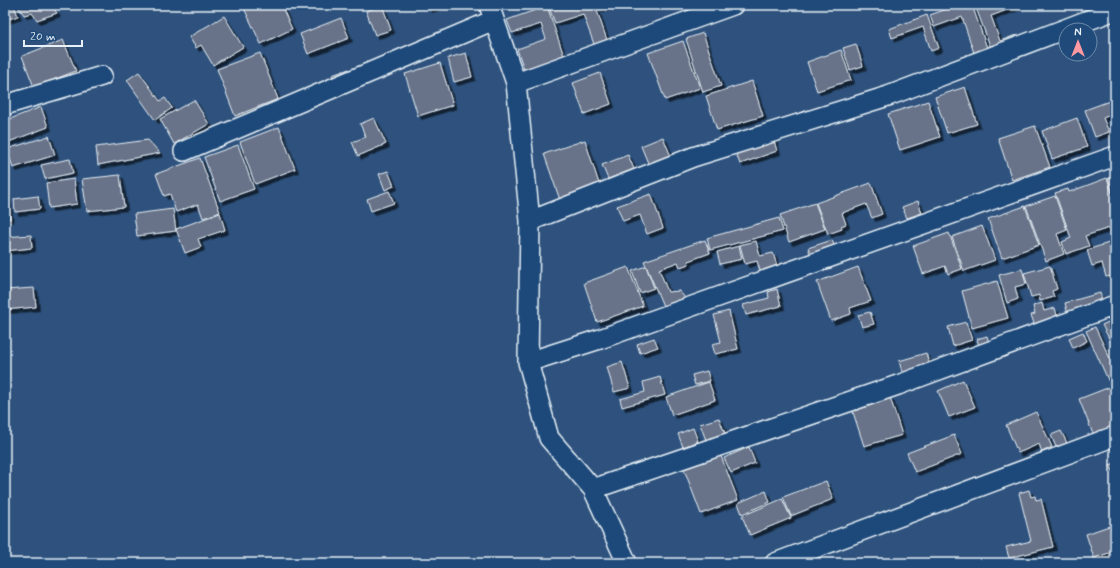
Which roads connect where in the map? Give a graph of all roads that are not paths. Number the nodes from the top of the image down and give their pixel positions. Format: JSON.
{"nodes":[{"id":1,"x":733,"y":5,"type":"edge"},
{"id":2,"x":1115,"y":10,"type":"edge"},
{"id":3,"x":492,"y":12,"type":"edge"},
{"id":4,"x":102,"y":76,"type":"dead end"},
{"id":5,"x":516,"y":83,"type":"junction"},
{"id":6,"x":5,"y":104,"type":"edge"},
{"id":7,"x":184,"y":151,"type":"dead end"},
{"id":8,"x":1115,"y":156,"type":"edge"},
{"id":9,"x":530,"y":220,"type":"junction"},
{"id":10,"x":1115,"y":305,"type":"edge"},
{"id":11,"x":528,"y":362,"type":"junction"},
{"id":12,"x":1115,"y":436,"type":"edge"},
{"id":13,"x":593,"y":489,"type":"junction"},
{"id":14,"x":627,"y":563,"type":"edge"},
{"id":15,"x":775,"y":563,"type":"edge"}],
"edges":[{"from":1,"to":5,"type":"street"},
{"from":2,"to":9,"type":"street"},
{"from":3,"to":5,"type":"street"},
{"from":3,"to":7,"type":"street"},
{"from":4,"to":6,"type":"street"},
{"from":5,"to":9,"type":"street"},
{"from":8,"to":11,"type":"street"},
{"from":9,"to":11,"type":"street"},
{"from":10,"to":13,"type":"street"},
{"from":11,"to":13,"type":"street"},
{"from":12,"to":15,"type":"street"},
{"from":13,"to":14,"type":"street"}]}
